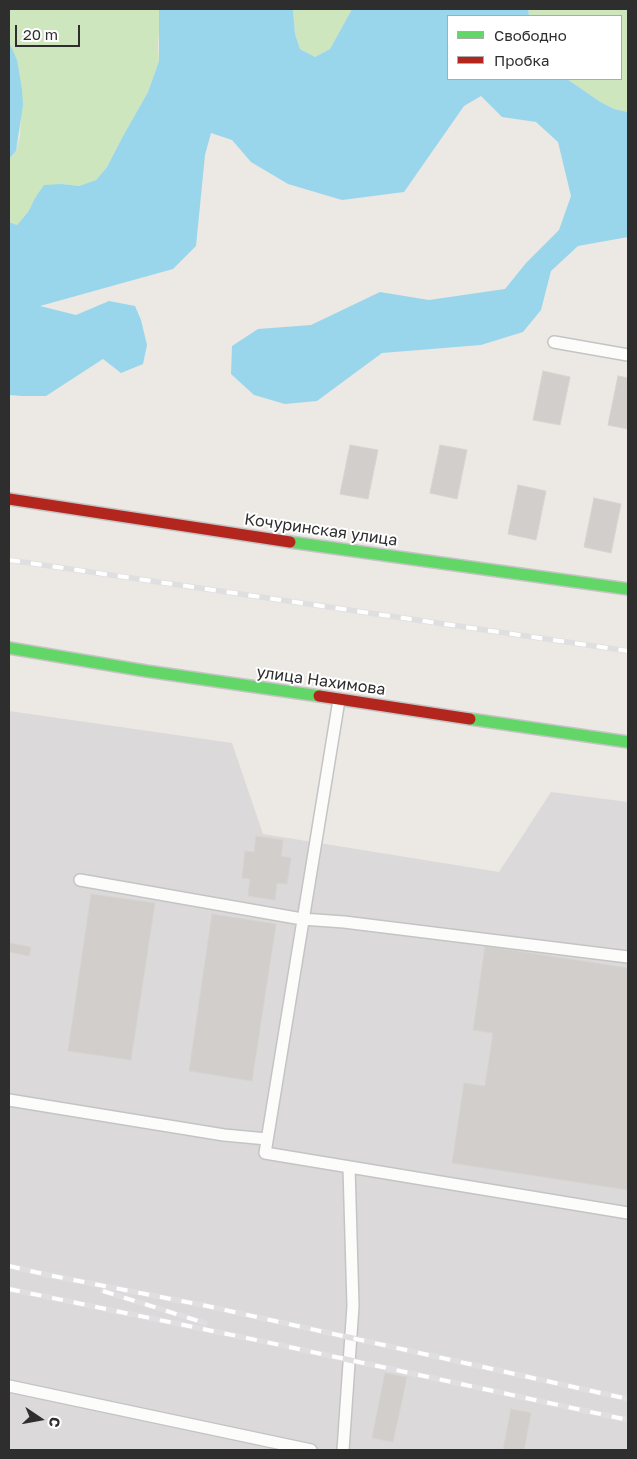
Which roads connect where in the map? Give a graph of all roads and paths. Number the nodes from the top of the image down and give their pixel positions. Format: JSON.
{"nodes":[{"id":1,"x":554,"y":342,"type":"dead end"},
{"id":2,"x":628,"y":355,"type":"edge"},
{"id":3,"x":9,"y":499,"type":"edge"},
{"id":4,"x":628,"y":589,"type":"edge"},
{"id":5,"x":9,"y":648,"type":"edge"},
{"id":6,"x":339,"y":700,"type":"junction"},
{"id":7,"x":628,"y":742,"type":"edge"},
{"id":8,"x":80,"y":880,"type":"dead end"},
{"id":9,"x":302,"y":919,"type":"junction"},
{"id":10,"x":628,"y":956,"type":"edge"},
{"id":11,"x":9,"y":1100,"type":"edge"},
{"id":12,"x":267,"y":1139,"type":"junction"},
{"id":13,"x":349,"y":1167,"type":"junction"},
{"id":14,"x":628,"y":1213,"type":"edge"},
{"id":15,"x":9,"y":1386,"type":"edge"},
{"id":16,"x":311,"y":1450,"type":"edge"},
{"id":17,"x":343,"y":1450,"type":"edge"}],
"edges":[{"from":1,"to":2,"type":"lane"},
{"from":3,"to":4,"type":"main road","name":"Кочуринская улица"},
{"from":5,"to":6,"type":"main road","name":"улица Нахимова"},
{"from":6,"to":7,"type":"main road","name":"улица Нахимова"},
{"from":6,"to":9,"type":"lane"},
{"from":8,"to":9,"type":"lane"},
{"from":9,"to":10,"type":"lane"},
{"from":9,"to":12,"type":"lane"},
{"from":11,"to":12,"type":"lane"},
{"from":12,"to":13,"type":"lane"},
{"from":13,"to":14,"type":"lane"},
{"from":13,"to":17,"type":"lane"},
{"from":15,"to":16,"type":"lane"}]}
